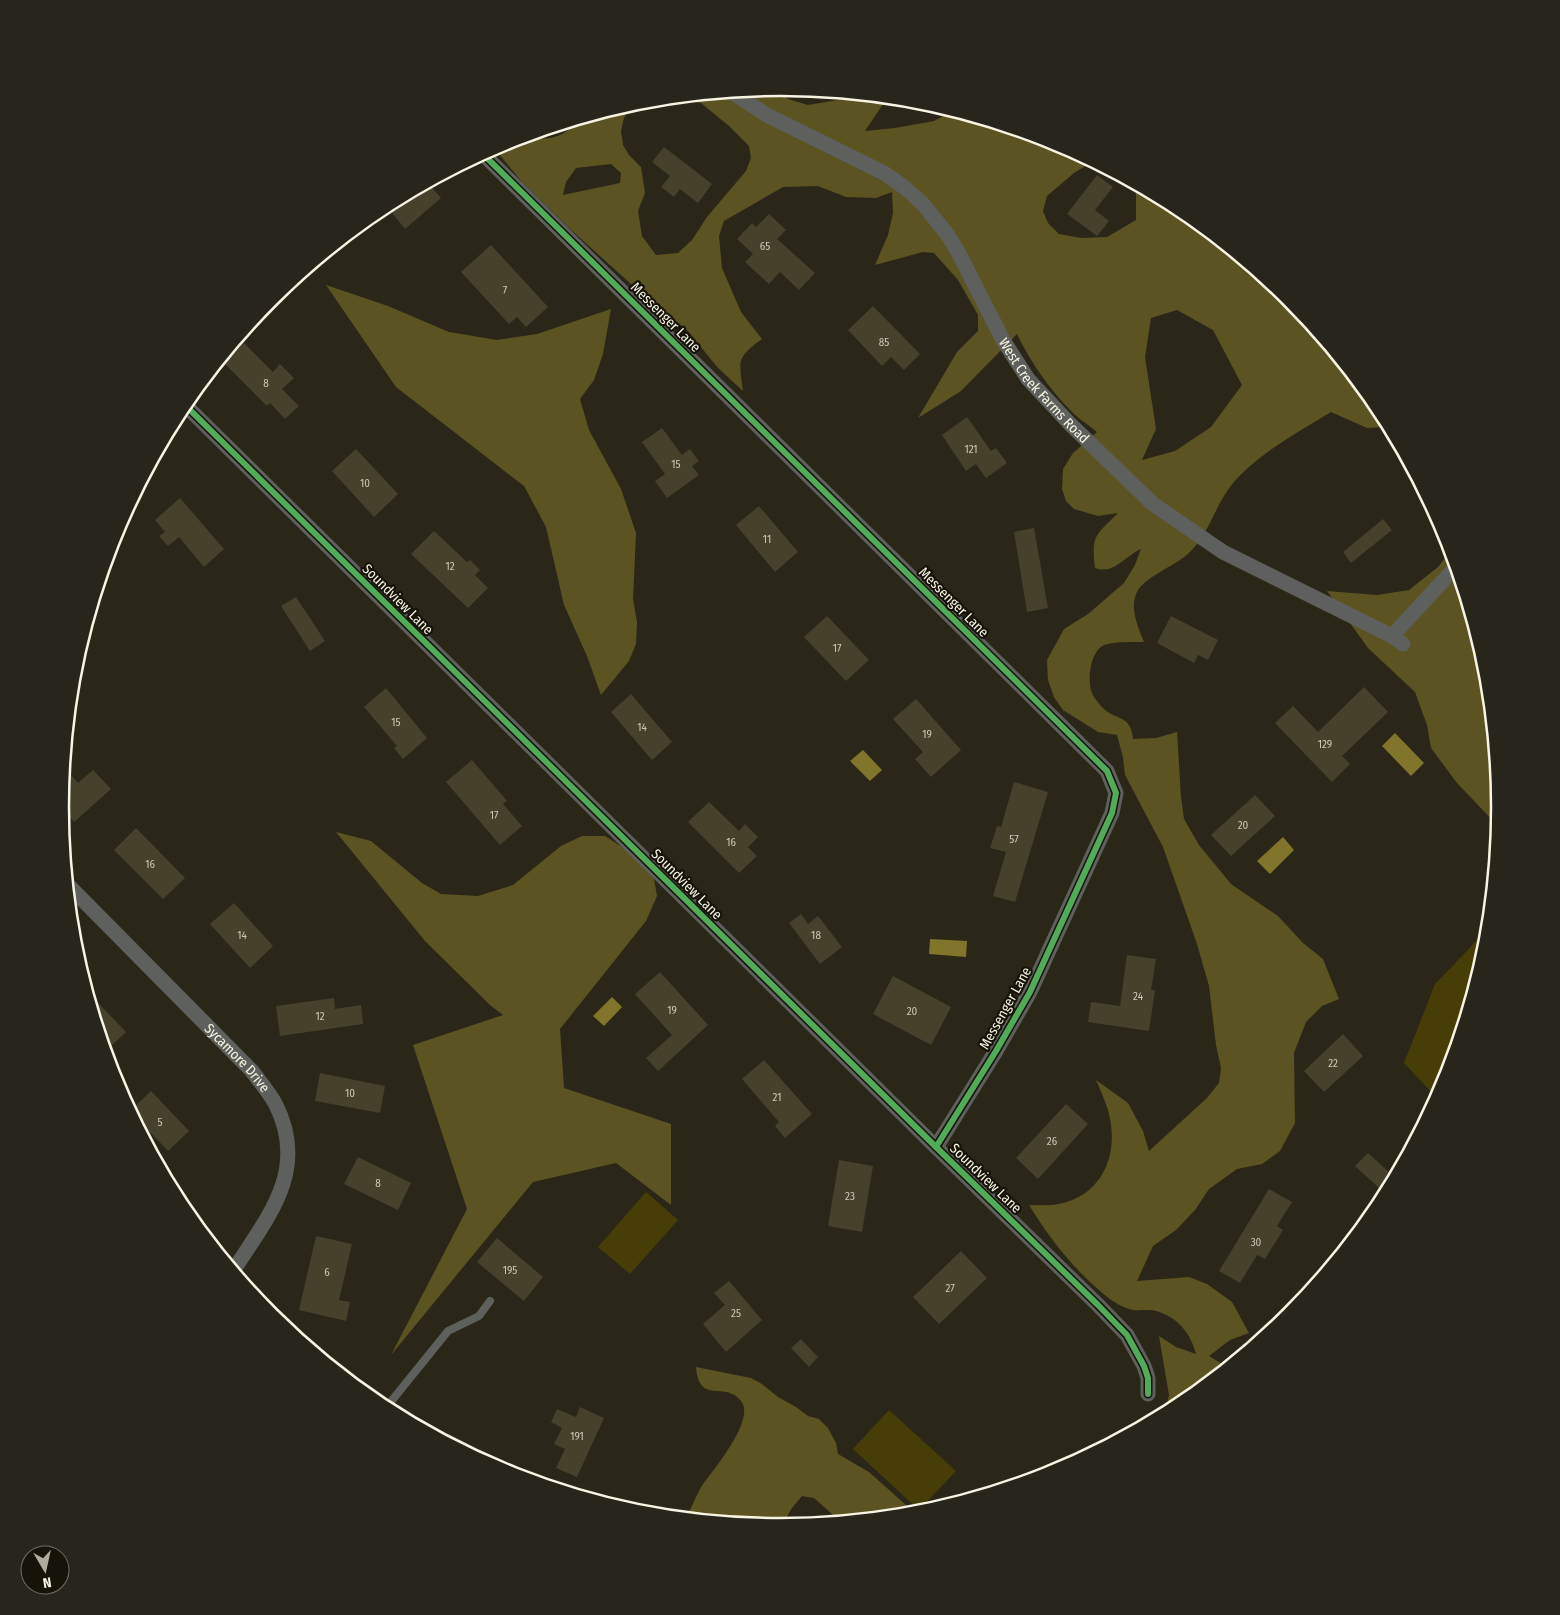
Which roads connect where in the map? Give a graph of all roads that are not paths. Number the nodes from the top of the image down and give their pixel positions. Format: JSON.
{"nodes":[{"id":1,"x":741,"y":98,"type":"edge"},
{"id":2,"x":488,"y":159,"type":"edge"},
{"id":3,"x":190,"y":410,"type":"edge"},
{"id":4,"x":1451,"y":572,"type":"edge"},
{"id":5,"x":74,"y":891,"type":"edge"},
{"id":6,"x":936,"y":1147,"type":"junction"},
{"id":7,"x":237,"y":1265,"type":"edge"},
{"id":8,"x":490,"y":1301,"type":"dead end"},
{"id":9,"x":1148,"y":1394,"type":"dead end"},
{"id":10,"x":390,"y":1402,"type":"edge"}],
"edges":[{"from":1,"to":4,"type":"street","name":"West Creek Farms Road"},
{"from":2,"to":6,"type":"street","name":"Messenger Lane"},
{"from":3,"to":6,"type":"street","name":"Soundview Lane"},
{"from":5,"to":7,"type":"street","name":"Sycamore Drive"},
{"from":6,"to":9,"type":"street","name":"Soundview Lane"},
{"from":8,"to":10,"type":"lane"}]}
